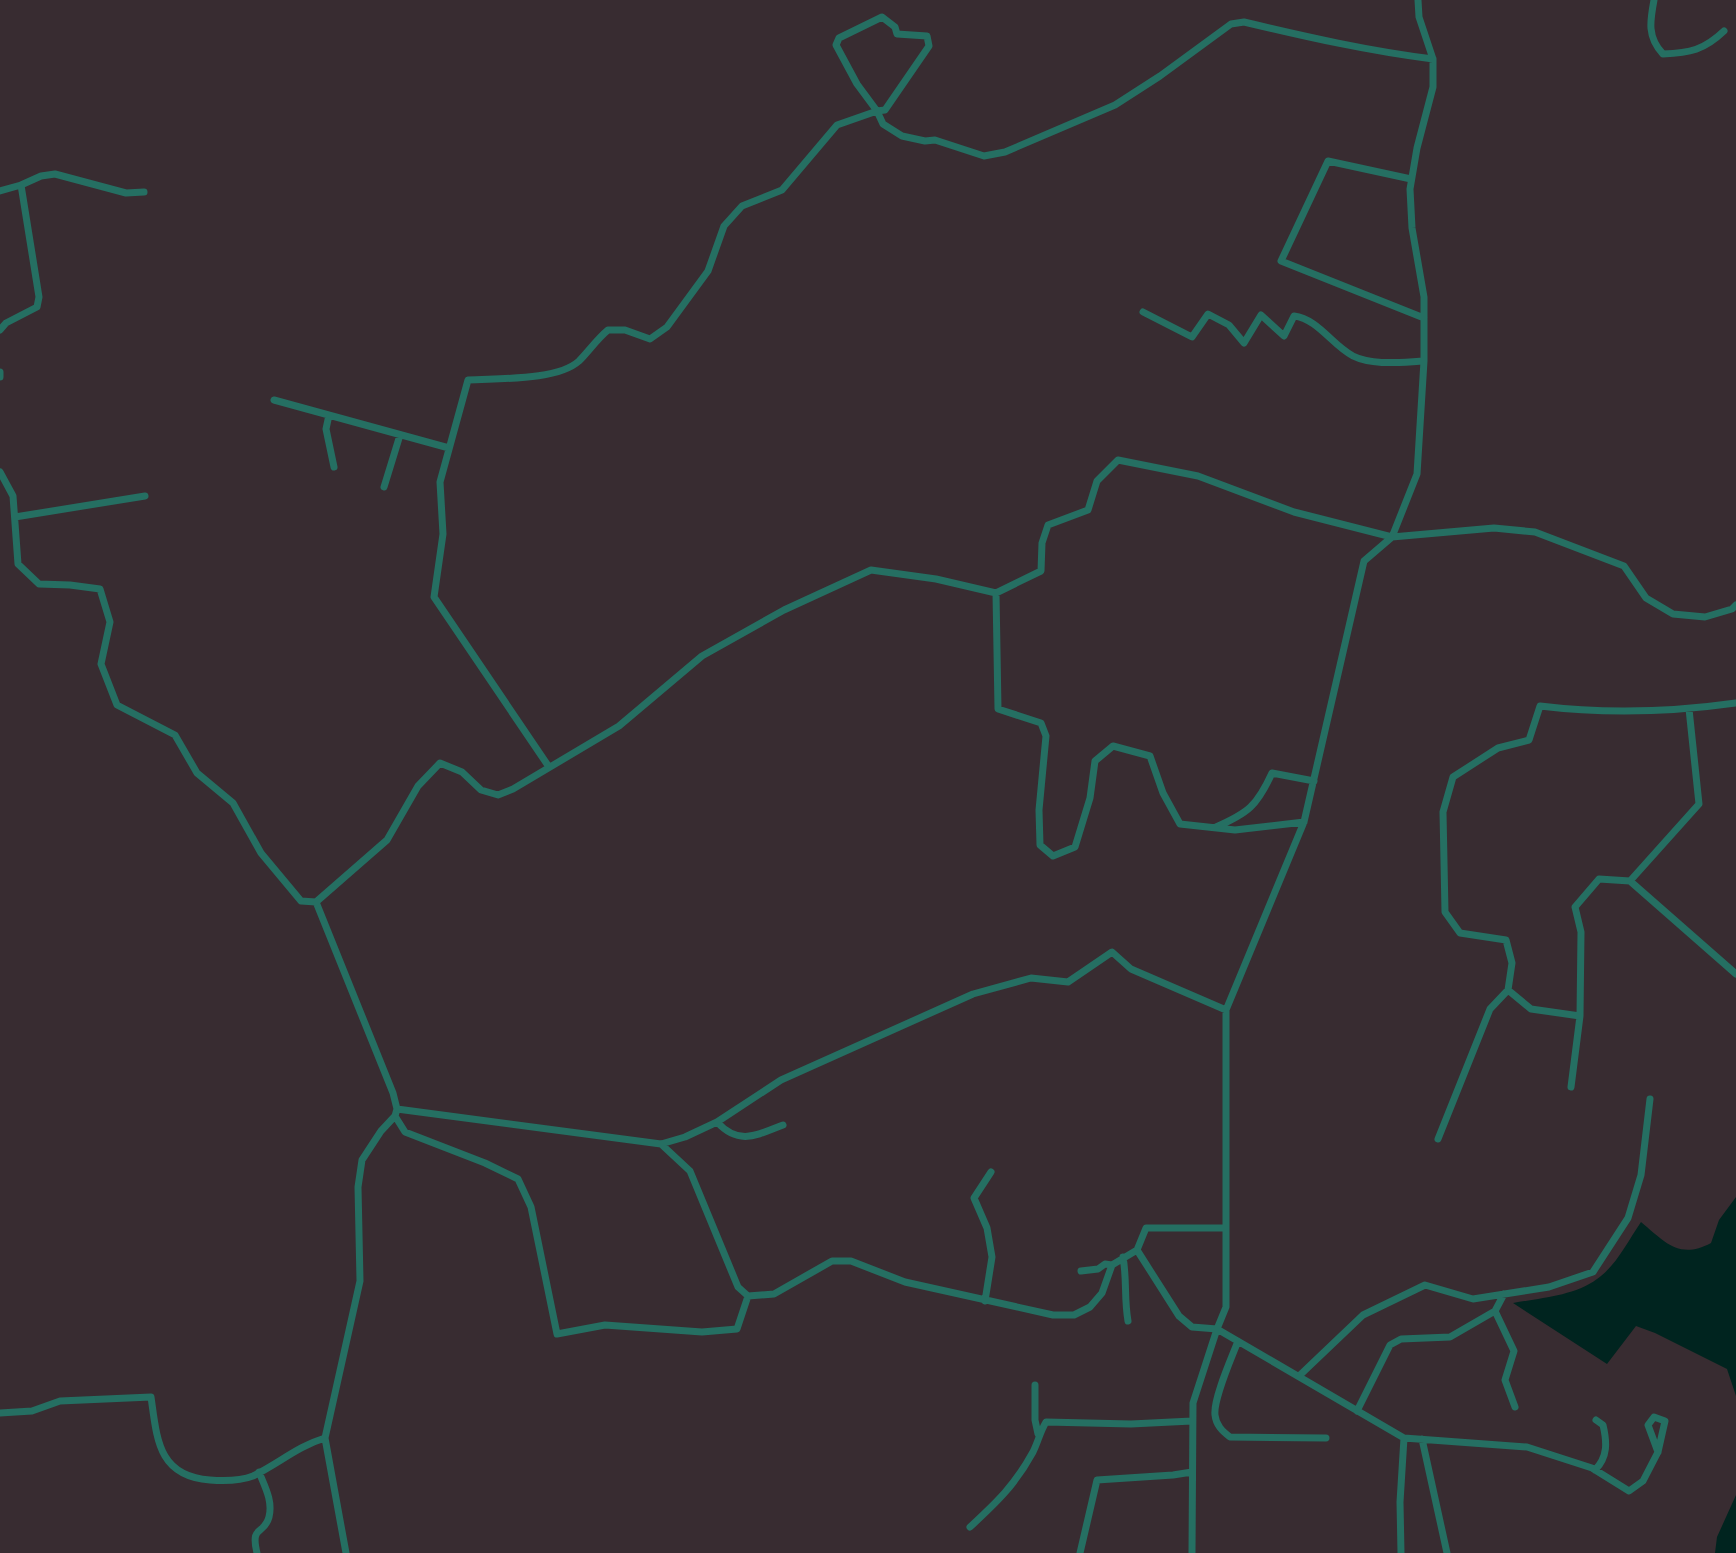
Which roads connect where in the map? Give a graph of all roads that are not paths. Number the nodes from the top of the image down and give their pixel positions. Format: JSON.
{"nodes":[{"id":1,"x":1418,"y":0,"type":"edge"},
{"id":2,"x":1654,"y":0,"type":"edge"},
{"id":3,"x":1724,"y":31,"type":"dead end"},
{"id":4,"x":1433,"y":59,"type":"junction"},
{"id":5,"x":877,"y":111,"type":"junction"},
{"id":6,"x":1412,"y":179,"type":"junction"},
{"id":7,"x":21,"y":185,"type":"junction"},
{"id":8,"x":0,"y":191,"type":"edge"},
{"id":9,"x":144,"y":192,"type":"dead end"},
{"id":10,"x":1143,"y":312,"type":"dead end"},
{"id":11,"x":1424,"y":318,"type":"junction"},
{"id":12,"x":0,"y":330,"type":"edge"},
{"id":13,"x":1424,"y":362,"type":"junction"},
{"id":14,"x":274,"y":400,"type":"dead end"},
{"id":15,"x":329,"y":415,"type":"junction"},
{"id":16,"x":400,"y":435,"type":"junction"},
{"id":17,"x":449,"y":448,"type":"junction"},
{"id":18,"x":334,"y":467,"type":"dead end"},
{"id":19,"x":0,"y":472,"type":"edge"},
{"id":20,"x":384,"y":487,"type":"dead end"},
{"id":21,"x":145,"y":496,"type":"dead end"},
{"id":22,"x":15,"y":517,"type":"junction"},
{"id":23,"x":1392,"y":537,"type":"junction"},
{"id":24,"x":996,"y":593,"type":"junction"},
{"id":25,"x":1736,"y":605,"type":"edge"},
{"id":26,"x":1736,"y":703,"type":"edge"},
{"id":27,"x":1689,"y":709,"type":"junction"},
{"id":28,"x":549,"y":767,"type":"junction"},
{"id":29,"x":1314,"y":781,"type":"junction"},
{"id":30,"x":1304,"y":822,"type":"junction"},
{"id":31,"x":1215,"y":828,"type":"junction"},
{"id":32,"x":1630,"y":881,"type":"junction"},
{"id":33,"x":316,"y":902,"type":"junction"},
{"id":34,"x":1736,"y":974,"type":"edge"},
{"id":35,"x":1508,"y":990,"type":"junction"},
{"id":36,"x":1227,"y":1010,"type":"junction"},
{"id":37,"x":1580,"y":1016,"type":"junction"},
{"id":38,"x":1571,"y":1087,"type":"dead end"},
{"id":39,"x":1650,"y":1099,"type":"dead end"},
{"id":40,"x":396,"y":1113,"type":"junction"},
{"id":41,"x":717,"y":1122,"type":"junction"},
{"id":42,"x":783,"y":1125,"type":"dead end"},
{"id":43,"x":1437,"y":1139,"type":"dead end"},
{"id":44,"x":661,"y":1144,"type":"junction"},
{"id":45,"x":991,"y":1172,"type":"dead end"},
{"id":46,"x":1226,"y":1228,"type":"junction"},
{"id":47,"x":1137,"y":1250,"type":"junction"},
{"id":48,"x":1124,"y":1257,"type":"junction"},
{"id":49,"x":1112,"y":1265,"type":"junction"},
{"id":50,"x":1082,"y":1270,"type":"dead end"},
{"id":51,"x":1504,"y":1294,"type":"junction"},
{"id":52,"x":748,"y":1296,"type":"junction"},
{"id":53,"x":985,"y":1301,"type":"junction"},
{"id":54,"x":1495,"y":1311,"type":"junction"},
{"id":55,"x":1128,"y":1321,"type":"dead end"},
{"id":56,"x":1217,"y":1329,"type":"junction"},
{"id":57,"x":1238,"y":1341,"type":"junction"},
{"id":58,"x":1299,"y":1376,"type":"junction"},
{"id":59,"x":1035,"y":1385,"type":"dead end"},
{"id":60,"x":1515,"y":1407,"type":"dead end"},
{"id":61,"x":1357,"y":1411,"type":"junction"},
{"id":62,"x":0,"y":1413,"type":"edge"},
{"id":63,"x":1596,"y":1420,"type":"dead end"},
{"id":64,"x":1192,"y":1421,"type":"junction"},
{"id":65,"x":1038,"y":1434,"type":"junction"},
{"id":66,"x":325,"y":1438,"type":"junction"},
{"id":67,"x":1326,"y":1438,"type":"dead end"},
{"id":68,"x":1404,"y":1438,"type":"junction"},
{"id":69,"x":1422,"y":1439,"type":"junction"},
{"id":70,"x":1658,"y":1452,"type":"dead end"},
{"id":71,"x":1595,"y":1470,"type":"junction"},
{"id":72,"x":259,"y":1472,"type":"junction"},
{"id":73,"x":1192,"y":1472,"type":"junction"},
{"id":74,"x":970,"y":1527,"type":"dead end"},
{"id":75,"x":257,"y":1553,"type":"edge"},
{"id":76,"x":346,"y":1553,"type":"edge"},
{"id":77,"x":1080,"y":1553,"type":"edge"},
{"id":78,"x":1192,"y":1553,"type":"edge"},
{"id":79,"x":1401,"y":1553,"type":"edge"},
{"id":80,"x":1447,"y":1553,"type":"edge"}],
"edges":[{"from":1,"to":4,"type":"street"},
{"from":2,"to":3,"type":"street"},
{"from":4,"to":5,"type":"street"},
{"from":4,"to":6,"type":"street"},
{"from":5,"to":5,"type":"street"},
{"from":5,"to":17,"type":"street"},
{"from":6,"to":11,"type":"street"},
{"from":6,"to":11,"type":"street"},
{"from":7,"to":8,"type":"street"},
{"from":7,"to":9,"type":"street"},
{"from":7,"to":12,"type":"street"},
{"from":10,"to":13,"type":"street"},
{"from":11,"to":13,"type":"street"},
{"from":13,"to":23,"type":"street"},
{"from":14,"to":15,"type":"street"},
{"from":15,"to":16,"type":"street"},
{"from":15,"to":18,"type":"street"},
{"from":16,"to":17,"type":"street"},
{"from":16,"to":20,"type":"street"},
{"from":17,"to":28,"type":"street"},
{"from":19,"to":22,"type":"street"},
{"from":21,"to":22,"type":"street"},
{"from":22,"to":33,"type":"street"},
{"from":23,"to":24,"type":"street"},
{"from":23,"to":25,"type":"street"},
{"from":23,"to":29,"type":"street"},
{"from":24,"to":28,"type":"street"},
{"from":24,"to":31,"type":"street"},
{"from":26,"to":27,"type":"street"},
{"from":27,"to":32,"type":"street"},
{"from":27,"to":35,"type":"street"},
{"from":28,"to":33,"type":"street"},
{"from":29,"to":30,"type":"street"},
{"from":29,"to":31,"type":"street"},
{"from":30,"to":31,"type":"street"},
{"from":30,"to":36,"type":"street"},
{"from":32,"to":34,"type":"street"},
{"from":32,"to":37,"type":"street"},
{"from":33,"to":40,"type":"street"},
{"from":35,"to":37,"type":"street"},
{"from":35,"to":43,"type":"street"},
{"from":36,"to":41,"type":"street"},
{"from":36,"to":46,"type":"street"},
{"from":37,"to":38,"type":"street"},
{"from":39,"to":51,"type":"street"},
{"from":40,"to":44,"type":"street"},
{"from":40,"to":52,"type":"street"},
{"from":40,"to":66,"type":"street"},
{"from":41,"to":42,"type":"street"},
{"from":41,"to":44,"type":"street"},
{"from":44,"to":52,"type":"street"},
{"from":45,"to":53,"type":"street"},
{"from":46,"to":47,"type":"street"},
{"from":46,"to":56,"type":"street"},
{"from":47,"to":48,"type":"street"},
{"from":47,"to":56,"type":"street"},
{"from":48,"to":49,"type":"street"},
{"from":48,"to":55,"type":"street"},
{"from":49,"to":50,"type":"street"},
{"from":49,"to":53,"type":"street"},
{"from":51,"to":54,"type":"street"},
{"from":51,"to":58,"type":"street"},
{"from":52,"to":53,"type":"street"},
{"from":54,"to":60,"type":"street"},
{"from":54,"to":61,"type":"street"},
{"from":56,"to":57,"type":"street"},
{"from":56,"to":64,"type":"street"},
{"from":57,"to":58,"type":"street"},
{"from":57,"to":67,"type":"street"},
{"from":58,"to":61,"type":"street"},
{"from":59,"to":65,"type":"street"},
{"from":61,"to":68,"type":"street"},
{"from":62,"to":72,"type":"street"},
{"from":63,"to":71,"type":"street"},
{"from":64,"to":65,"type":"street"},
{"from":64,"to":73,"type":"street"},
{"from":65,"to":74,"type":"street"},
{"from":66,"to":72,"type":"street"},
{"from":66,"to":76,"type":"street"},
{"from":68,"to":69,"type":"street"},
{"from":68,"to":79,"type":"street"},
{"from":69,"to":71,"type":"street"},
{"from":69,"to":80,"type":"street"},
{"from":70,"to":71,"type":"street"},
{"from":72,"to":75,"type":"street"},
{"from":73,"to":77,"type":"street"},
{"from":73,"to":78,"type":"street"}]}
